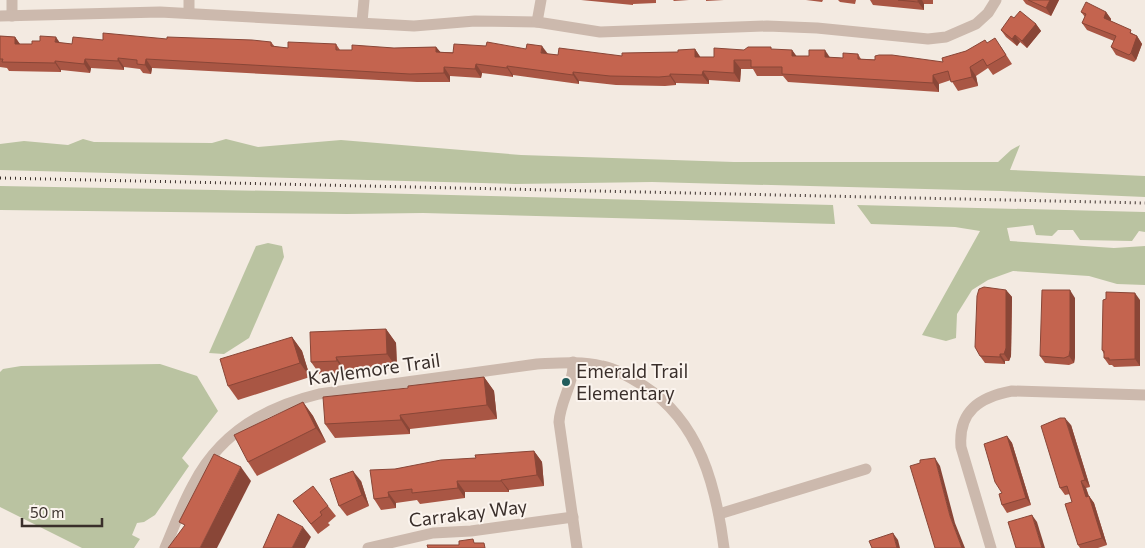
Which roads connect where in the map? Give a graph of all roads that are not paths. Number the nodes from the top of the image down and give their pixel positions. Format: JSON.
{"nodes":[{"id":1,"x":12,"y":0,"type":"edge"},
{"id":2,"x":189,"y":0,"type":"edge"},
{"id":3,"x":364,"y":0,"type":"edge"},
{"id":4,"x":541,"y":0,"type":"edge"},
{"id":5,"x":996,"y":0,"type":"edge"},
{"id":6,"x":189,"y":13,"type":"junction"},
{"id":7,"x":0,"y":16,"type":"edge"},
{"id":8,"x":12,"y":16,"type":"junction"},
{"id":9,"x":362,"y":22,"type":"junction"},
{"id":10,"x":537,"y":22,"type":"junction"},
{"id":11,"x":573,"y":362,"type":"junction"},
{"id":12,"x":1145,"y":395,"type":"edge"},
{"id":13,"x":866,"y":470,"type":"dead end"},
{"id":14,"x":719,"y":514,"type":"junction"},
{"id":15,"x":572,"y":517,"type":"junction"},
{"id":16,"x":165,"y":548,"type":"edge"},
{"id":17,"x":368,"y":548,"type":"edge"},
{"id":18,"x":576,"y":548,"type":"edge"},
{"id":19,"x":724,"y":548,"type":"edge"},
{"id":20,"x":991,"y":548,"type":"edge"}],
"edges":[{"from":1,"to":8,"type":"street"},
{"from":2,"to":6,"type":"street"},
{"from":3,"to":9,"type":"street"},
{"from":4,"to":10,"type":"street"},
{"from":5,"to":10,"type":"street"},
{"from":6,"to":8,"type":"street"},
{"from":6,"to":9,"type":"street"},
{"from":7,"to":8,"type":"street"},
{"from":9,"to":10,"type":"street"},
{"from":11,"to":14,"type":"street","name":"Kaylemore Trail"},
{"from":11,"to":15,"type":"street"},
{"from":11,"to":16,"type":"street","name":"Kaylemore Trail"},
{"from":12,"to":20,"type":"street"},
{"from":13,"to":14,"type":"street"},
{"from":14,"to":19,"type":"street","name":"Kaylemore Trail"},
{"from":15,"to":17,"type":"street","name":"Carrakay Way"},
{"from":15,"to":18,"type":"street"}]}
